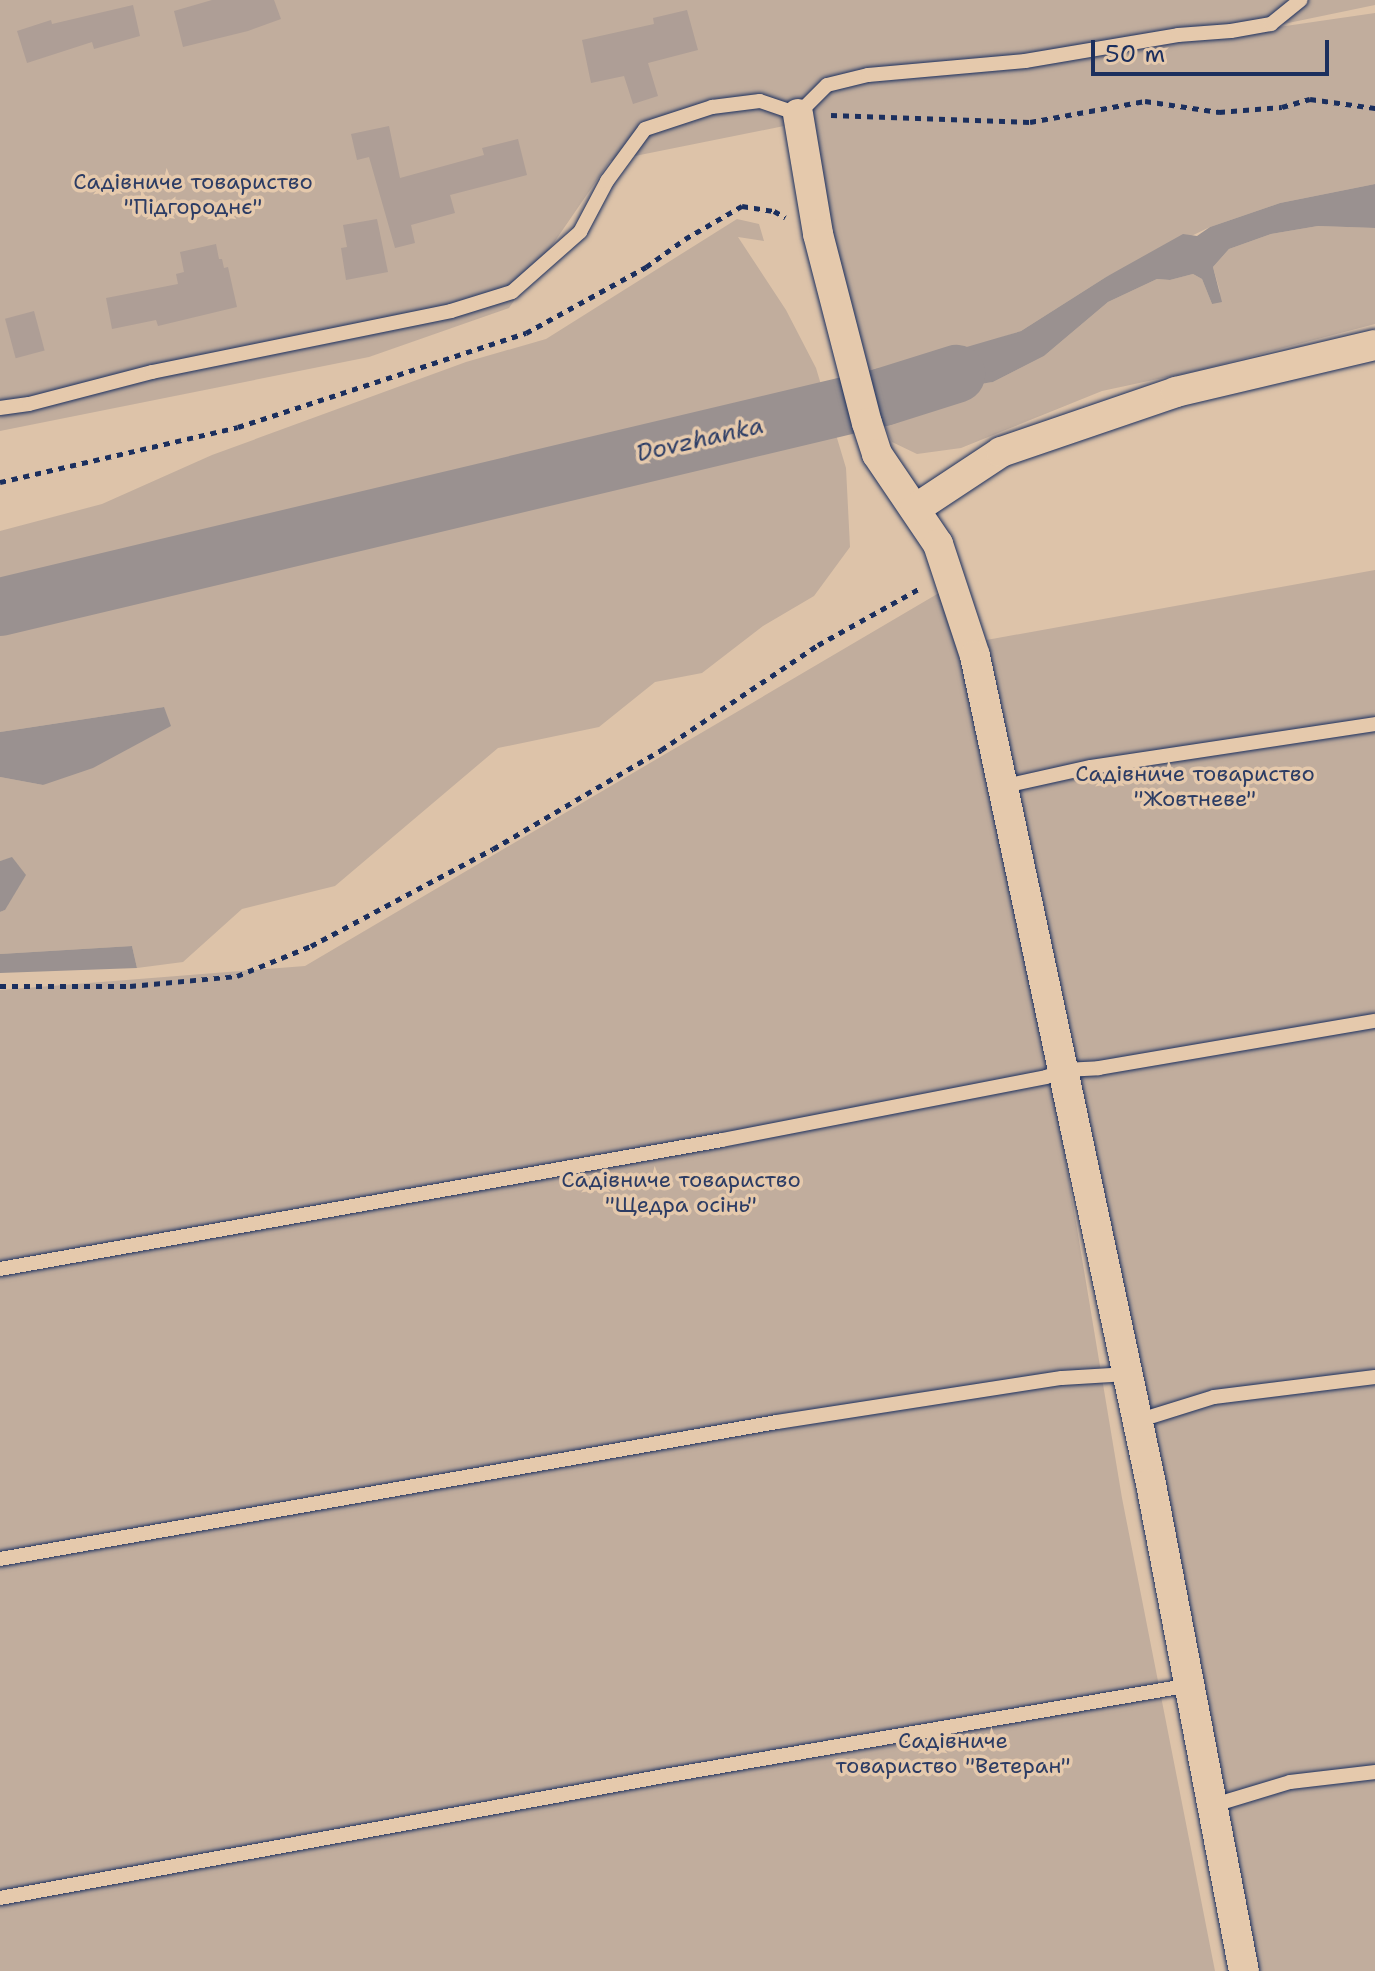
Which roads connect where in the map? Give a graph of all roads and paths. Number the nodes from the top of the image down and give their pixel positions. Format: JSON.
{"nodes":[{"id":1,"x":1301,"y":0,"type":"edge"},
{"id":2,"x":1375,"y":108,"type":"edge"},
{"id":3,"x":798,"y":114,"type":"junction"},
{"id":4,"x":818,"y":234,"type":"junction"},
{"id":5,"x":1375,"y":345,"type":"edge"},
{"id":6,"x":0,"y":408,"type":"edge"},
{"id":7,"x":0,"y":482,"type":"edge"},
{"id":8,"x":915,"y":509,"type":"junction"},
{"id":9,"x":949,"y":576,"type":"junction"},
{"id":10,"x":1375,"y":724,"type":"edge"},
{"id":11,"x":1005,"y":786,"type":"junction"},
{"id":12,"x":0,"y":986,"type":"edge"},
{"id":13,"x":1375,"y":1021,"type":"edge"},
{"id":14,"x":1064,"y":1070,"type":"junction"},
{"id":15,"x":0,"y":1269,"type":"edge"},
{"id":16,"x":1128,"y":1374,"type":"junction"},
{"id":17,"x":1375,"y":1377,"type":"edge"},
{"id":18,"x":1137,"y":1421,"type":"junction"},
{"id":19,"x":0,"y":1559,"type":"edge"},
{"id":20,"x":1191,"y":1685,"type":"junction"},
{"id":21,"x":1375,"y":1772,"type":"edge"},
{"id":22,"x":1214,"y":1805,"type":"junction"},
{"id":23,"x":0,"y":1898,"type":"edge"},
{"id":24,"x":1244,"y":1971,"type":"edge"}],
"edges":[{"from":1,"to":3,"type":"lane"},
{"from":2,"to":3,"type":"path"},
{"from":3,"to":4,"type":"street"},
{"from":3,"to":6,"type":"lane"},
{"from":4,"to":7,"type":"path"},
{"from":4,"to":8,"type":"street"},
{"from":5,"to":8,"type":"street"},
{"from":8,"to":9,"type":"street"},
{"from":9,"to":11,"type":"street"},
{"from":9,"to":12,"type":"path"},
{"from":10,"to":11,"type":"lane"},
{"from":11,"to":14,"type":"street"},
{"from":13,"to":14,"type":"lane"},
{"from":14,"to":15,"type":"lane"},
{"from":14,"to":16,"type":"street"},
{"from":16,"to":18,"type":"street"},
{"from":16,"to":19,"type":"lane"},
{"from":17,"to":18,"type":"lane"},
{"from":18,"to":20,"type":"street"},
{"from":20,"to":22,"type":"street"},
{"from":20,"to":23,"type":"lane"},
{"from":21,"to":22,"type":"lane"},
{"from":22,"to":24,"type":"street"}]}
